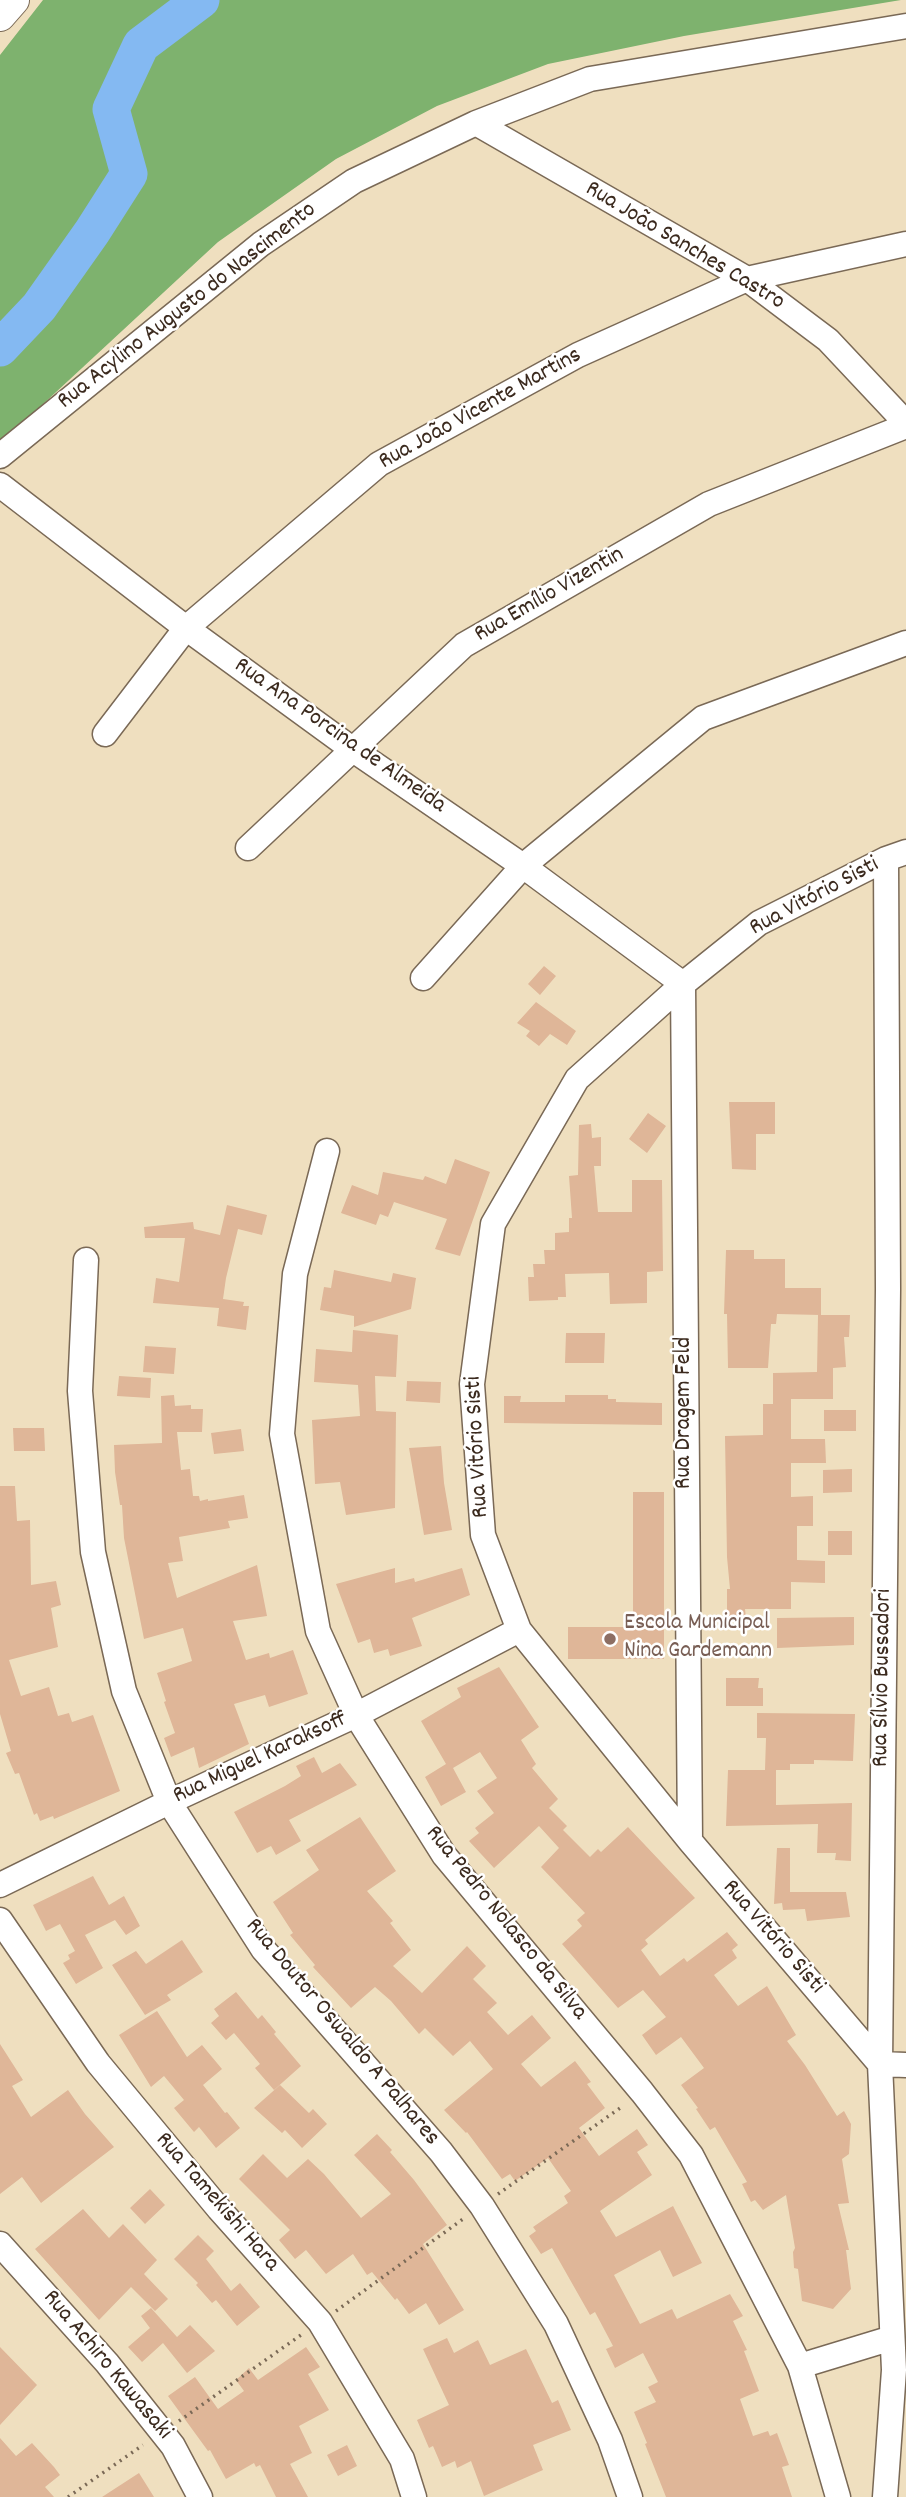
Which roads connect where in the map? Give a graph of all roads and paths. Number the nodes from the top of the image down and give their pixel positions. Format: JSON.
{"nodes":[{"id":1,"x":14,"y":0,"type":"edge"},
{"id":2,"x":0,"y":16,"type":"edge"},
{"id":3,"x":906,"y":26,"type":"edge"},
{"id":4,"x":476,"y":123,"type":"junction"},
{"id":5,"x":906,"y":244,"type":"edge"},
{"id":6,"x":747,"y":279,"type":"junction"},
{"id":7,"x":906,"y":424,"type":"edge"},
{"id":8,"x":0,"y":456,"type":"edge"},
{"id":9,"x":0,"y":485,"type":"edge"},
{"id":10,"x":186,"y":628,"type":"junction"},
{"id":11,"x":906,"y":643,"type":"edge"},
{"id":12,"x":105,"y":734,"type":"dead end"},
{"id":13,"x":352,"y":749,"type":"junction"},
{"id":14,"x":248,"y":848,"type":"dead end"},
{"id":15,"x":896,"y":855,"type":"edge"},
{"id":16,"x":523,"y":866,"type":"junction"},
{"id":17,"x":423,"y":978,"type":"dead end"},
{"id":18,"x":682,"y":984,"type":"junction"},
{"id":19,"x":327,"y":1151,"type":"dead end"},
{"id":20,"x":86,"y":1260,"type":"dead end"},
{"id":21,"x":897,"y":1289,"type":"edge"},
{"id":22,"x":519,"y":1630,"type":"junction"},
{"id":23,"x":356,"y":1715,"type":"junction"},
{"id":24,"x":169,"y":1802,"type":"junction"},
{"id":25,"x":690,"y":1841,"type":"junction"},
{"id":26,"x":0,"y":1885,"type":"edge"},
{"id":27,"x":0,"y":1920,"type":"edge"},
{"id":28,"x":880,"y":2064,"type":"junction"},
{"id":29,"x":906,"y":2065,"type":"edge"},
{"id":30,"x":642,"y":2092,"type":"junction"},
{"id":31,"x":482,"y":2206,"type":"junction"},
{"id":32,"x":0,"y":2244,"type":"edge"},
{"id":33,"x":320,"y":2322,"type":"junction"},
{"id":34,"x":892,"y":2338,"type":"junction"},
{"id":35,"x":800,"y":2366,"type":"junction"},
{"id":36,"x":162,"y":2432,"type":"junction"},
{"id":37,"x":68,"y":2497,"type":"edge"},
{"id":38,"x":200,"y":2497,"type":"edge"},
{"id":39,"x":414,"y":2497,"type":"edge"},
{"id":40,"x":630,"y":2497,"type":"edge"},
{"id":41,"x":838,"y":2497,"type":"edge"},
{"id":42,"x":885,"y":2497,"type":"edge"}],
"edges":[{"from":1,"to":2,"type":"street"},
{"from":3,"to":4,"type":"street","name":"Rua Acylino Augusto do Nascimento"},
{"from":4,"to":6,"type":"street","name":"Rua João Sanches Castro"},
{"from":4,"to":8,"type":"street","name":"Rua Acylino Augusto do Nascimento"},
{"from":5,"to":6,"type":"street","name":"Rua João Vicente Martins"},
{"from":6,"to":7,"type":"street","name":"Rua João Sanches Castro"},
{"from":6,"to":10,"type":"street","name":"Rua João Vicente Martins"},
{"from":7,"to":13,"type":"street","name":"Rua Emílio Vizentin"},
{"from":9,"to":10,"type":"street","name":"Rua Ana Porcina de Almeida"},
{"from":10,"to":12,"type":"street","name":"Rua João Vicente Martins"},
{"from":10,"to":13,"type":"street","name":"Rua Ana Porcina de Almeida"},
{"from":11,"to":16,"type":"street"},
{"from":13,"to":14,"type":"street","name":"Rua Emílio Vizentin"},
{"from":13,"to":16,"type":"street","name":"Rua Ana Porcina de Almeida"},
{"from":15,"to":18,"type":"street","name":"Rua Vitório Sisti"},
{"from":15,"to":21,"type":"street","name":"Rua Sílvio Bussadori"},
{"from":16,"to":17,"type":"street"},
{"from":16,"to":18,"type":"street","name":"Rua Ana Porcina de Almeida"},
{"from":18,"to":22,"type":"street","name":"Rua Vitório Sisti"},
{"from":18,"to":25,"type":"street","name":"Rua Dragem Feld"},
{"from":19,"to":23,"type":"street","name":"Rua Pedro Nolasco da Silva"},
{"from":20,"to":24,"type":"street","name":"Rua Doutor Oswaldo A Palhares"},
{"from":21,"to":28,"type":"street","name":"Rua Sílvio Bussadori"},
{"from":22,"to":23,"type":"street","name":"Rua Miguel Karaksoff"},
{"from":22,"to":25,"type":"street","name":"Rua Vitório Sisti"},
{"from":23,"to":24,"type":"street","name":"Rua Miguel Karaksoff"},
{"from":23,"to":30,"type":"street","name":"Rua Pedro Nolasco da Silva"},
{"from":24,"to":26,"type":"street","name":"Rua Miguel Karaksoff"},
{"from":24,"to":31,"type":"street","name":"Rua Doutor Oswaldo A Palhares"},
{"from":25,"to":28,"type":"street","name":"Rua Vitório Sisti"},
{"from":27,"to":33,"type":"street","name":"Rua Tamekishi Hara"},
{"from":28,"to":29,"type":"street"},
{"from":28,"to":34,"type":"street","name":"Rua Sílvio Bussadori"},
{"from":30,"to":31,"type":"path"},
{"from":30,"to":35,"type":"street","name":"Rua Pedro Nolasco da Silva"},
{"from":31,"to":33,"type":"path"},
{"from":31,"to":40,"type":"street","name":"Rua Doutor Oswaldo A Palhares"},
{"from":32,"to":36,"type":"street","name":"Rua Achiro Kawasaki"},
{"from":33,"to":36,"type":"path"},
{"from":33,"to":39,"type":"street","name":"Rua Tamekishi Hara"},
{"from":34,"to":35,"type":"street"},
{"from":34,"to":42,"type":"street","name":"Rua Sílvio Bussadori"},
{"from":35,"to":41,"type":"street","name":"Rua Pedro Nolasco da Silva"},
{"from":36,"to":37,"type":"path"},
{"from":36,"to":38,"type":"street","name":"Rua Achiro Kawasaki"}]}
